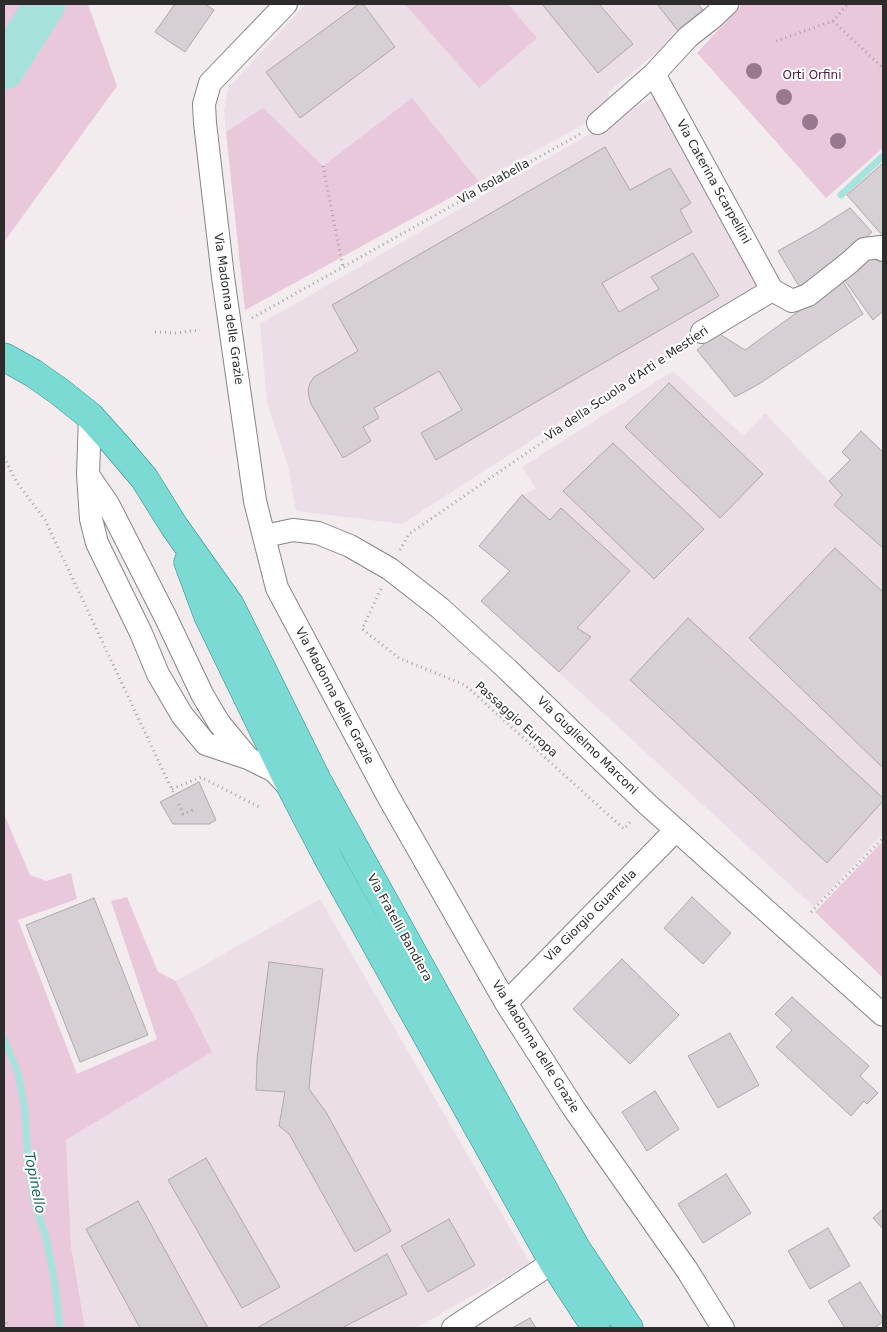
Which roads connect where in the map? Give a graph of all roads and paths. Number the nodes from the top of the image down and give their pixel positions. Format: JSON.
{"nodes":[{"id":1,"x":286,"y":4,"type":"edge"},
{"id":2,"x":727,"y":4,"type":"edge"},
{"id":3,"x":848,"y":4,"type":"edge"},
{"id":4,"x":833,"y":21,"type":"junction"},
{"id":5,"x":776,"y":41,"type":"dead end"},
{"id":6,"x":883,"y":68,"type":"edge"},
{"id":7,"x":654,"y":74,"type":"junction"},
{"id":8,"x":598,"y":124,"type":"joint"},
{"id":9,"x":323,"y":166,"type":"dead end"},
{"id":10,"x":883,"y":250,"type":"edge"},
{"id":11,"x":343,"y":268,"type":"junction"},
{"id":12,"x":772,"y":290,"type":"junction"},
{"id":13,"x":251,"y":319,"type":"dead end"},
{"id":14,"x":200,"y":330,"type":"dead end"},
{"id":15,"x":155,"y":332,"type":"dead end"},
{"id":16,"x":702,"y":332,"type":"joint"},
{"id":17,"x":4,"y":357,"type":"edge"},
{"id":18,"x":90,"y":416,"type":"junction"},
{"id":19,"x":4,"y":458,"type":"edge"},
{"id":20,"x":88,"y":475,"type":"junction"},
{"id":21,"x":174,"y":526,"type":"junction"},
{"id":22,"x":265,"y":536,"type":"junction"},
{"id":23,"x":390,"y":569,"type":"junction"},
{"id":24,"x":248,"y":758,"type":"junction"},
{"id":25,"x":172,"y":790,"type":"junction"},
{"id":26,"x":293,"y":791,"type":"junction"},
{"id":27,"x":174,"y":794,"type":"dead end"},
{"id":28,"x":178,"y":804,"type":"dead end"},
{"id":29,"x":647,"y":804,"type":"junction"},
{"id":30,"x":259,"y":807,"type":"dead end"},
{"id":31,"x":195,"y":810,"type":"dead end"},
{"id":32,"x":676,"y":830,"type":"junction"},
{"id":33,"x":883,"y":838,"type":"edge"},
{"id":34,"x":811,"y":912,"type":"dead end"},
{"id":35,"x":506,"y":1003,"type":"junction"},
{"id":36,"x":883,"y":1015,"type":"edge"},
{"id":37,"x":553,"y":1262,"type":"junction"},
{"id":38,"x":4,"y":1318,"type":"edge"},
{"id":39,"x":8,"y":1328,"type":"edge"},
{"id":40,"x":453,"y":1328,"type":"edge"},
{"id":41,"x":596,"y":1328,"type":"edge"},
{"id":42,"x":629,"y":1328,"type":"edge"},
{"id":43,"x":723,"y":1328,"type":"edge"}],
"edges":[{"from":1,"to":22,"type":"street","name":"Via Madonna delle Grazie"},
{"from":2,"to":7,"type":"street"},
{"from":3,"to":4,"type":"path"},
{"from":4,"to":5,"type":"path"},
{"from":4,"to":6,"type":"path"},
{"from":7,"to":8,"type":"street"},
{"from":7,"to":12,"type":"street","name":"Via Caterina Scarpellini"},
{"from":8,"to":11,"type":"path","name":"Via Isolabella"},
{"from":9,"to":11,"type":"path"},
{"from":10,"to":12,"type":"street"},
{"from":11,"to":13,"type":"path","name":"Via Isolabella"},
{"from":12,"to":16,"type":"street","name":"Via della Scuola d'Arti e Mestieri"},
{"from":14,"to":15,"type":"path"},
{"from":16,"to":23,"type":"path","name":"Via della Scuola d'Arti e Mestieri"},
{"from":17,"to":18,"type":"main road","name":"Via Fratelli Bandiera"},
{"from":18,"to":20,"type":"street"},
{"from":18,"to":21,"type":"main road","name":"Via Fratelli Bandiera"},
{"from":19,"to":25,"type":"path"},
{"from":20,"to":24,"type":"street"},
{"from":20,"to":24,"type":"street"},
{"from":21,"to":26,"type":"main road","name":"Via Fratelli Bandiera"},
{"from":21,"to":42,"type":"main road","name":"Via Fratelli Bandiera"},
{"from":22,"to":23,"type":"street","name":"Via Guglielmo Marconi"},
{"from":22,"to":35,"type":"street","name":"Via Madonna delle Grazie"},
{"from":23,"to":29,"type":"street","name":"Via Guglielmo Marconi"},
{"from":23,"to":29,"type":"path","name":"Passaggio Europa"},
{"from":24,"to":26,"type":"street"},
{"from":25,"to":27,"type":"path"},
{"from":25,"to":30,"type":"path"},
{"from":26,"to":37,"type":"main road","name":"Via Fratelli Bandiera"},
{"from":28,"to":31,"type":"path"},
{"from":29,"to":32,"type":"street","name":"Via Guglielmo Marconi"},
{"from":32,"to":35,"type":"street","name":"Via Giorgio Guarrella"},
{"from":32,"to":36,"type":"street","name":"Via Guglielmo Marconi"},
{"from":33,"to":34,"type":"path"},
{"from":35,"to":43,"type":"street","name":"Via Madonna delle Grazie"},
{"from":37,"to":40,"type":"street"},
{"from":37,"to":41,"type":"main road","name":"Via Fratelli Bandiera"},
{"from":38,"to":39,"type":"path"}]}
